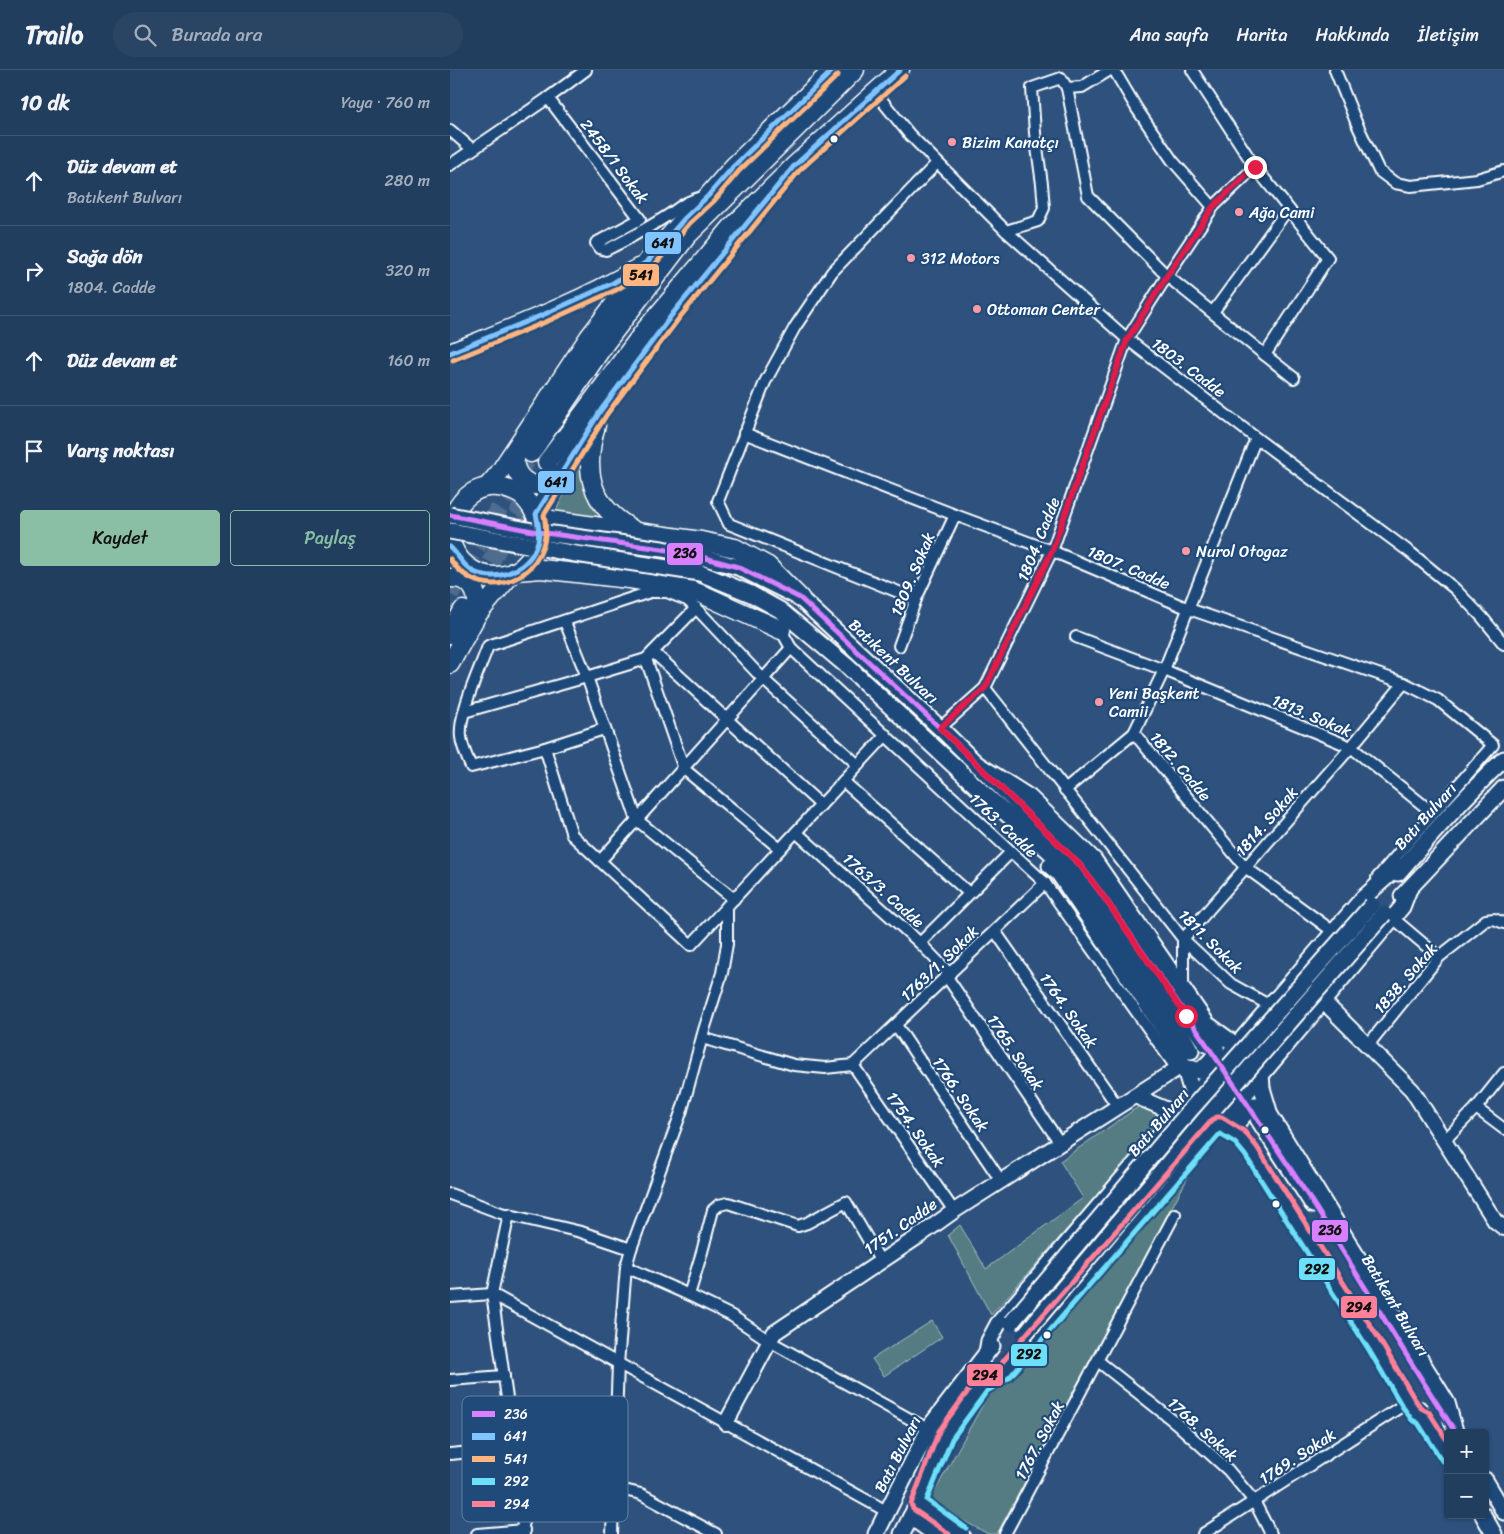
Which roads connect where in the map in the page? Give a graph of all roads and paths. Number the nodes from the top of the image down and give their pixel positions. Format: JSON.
{"nodes":[{"id":1,"x":586,"y":70,"type":"edge"},
{"id":2,"x":834,"y":70,"type":"edge"},
{"id":3,"x":855,"y":70,"type":"edge"},
{"id":4,"x":900,"y":70,"type":"edge"},
{"id":5,"x":1110,"y":70,"type":"edge"},
{"id":6,"x":1114,"y":70,"type":"edge"},
{"id":7,"x":1192,"y":70,"type":"edge"},
{"id":8,"x":1335,"y":70,"type":"edge"},
{"id":9,"x":1067,"y":88,"type":"junction"},
{"id":10,"x":875,"y":92,"type":"junction"},
{"id":11,"x":548,"y":98,"type":"junction"},
{"id":12,"x":450,"y":130,"type":"edge"},
{"id":13,"x":472,"y":149,"type":"junction"},
{"id":14,"x":938,"y":164,"type":"junction"},
{"id":15,"x":450,"y":165,"type":"edge"},
{"id":16,"x":794,"y":166,"type":"junction"},
{"id":17,"x":1255,"y":167,"type":"junction"},
{"id":18,"x":1504,"y":171,"type":"edge"},
{"id":19,"x":739,"y":183,"type":"junction"},
{"id":20,"x":708,"y":196,"type":"junction"},
{"id":21,"x":1213,"y":207,"type":"junction"},
{"id":22,"x":1288,"y":209,"type":"junction"},
{"id":23,"x":1006,"y":231,"type":"junction"},
{"id":24,"x":647,"y":262,"type":"junction"},
{"id":25,"x":1167,"y":276,"type":"junction"},
{"id":26,"x":1213,"y":312,"type":"junction"},
{"id":27,"x":1127,"y":340,"type":"junction"},
{"id":28,"x":450,"y":352,"type":"edge"},
{"id":29,"x":1265,"y":355,"type":"junction"},
{"id":30,"x":1294,"y":378,"type":"dead end"},
{"id":31,"x":600,"y":410,"type":"junction"},
{"id":32,"x":744,"y":433,"type":"junction"},
{"id":33,"x":524,"y":435,"type":"junction"},
{"id":34,"x":1256,"y":438,"type":"junction"},
{"id":35,"x":531,"y":453,"type":"tunnel mouth"},
{"id":36,"x":547,"y":462,"type":"tunnel mouth"},
{"id":37,"x":567,"y":462,"type":"junction"},
{"id":38,"x":487,"y":487,"type":"junction"},
{"id":39,"x":457,"y":497,"type":"edge"},
{"id":40,"x":450,"y":515,"type":"edge"},
{"id":41,"x":955,"y":515,"type":"junction"},
{"id":42,"x":537,"y":516,"type":"junction"},
{"id":43,"x":450,"y":524,"type":"edge"},
{"id":44,"x":636,"y":532,"type":"junction"},
{"id":45,"x":451,"y":545,"type":"edge"},
{"id":46,"x":1052,"y":551,"type":"junction"},
{"id":47,"x":515,"y":571,"type":"junction"},
{"id":48,"x":450,"y":578,"type":"edge"},
{"id":49,"x":751,"y":594,"type":"junction"},
{"id":50,"x":800,"y":598,"type":"junction"},
{"id":51,"x":916,"y":599,"type":"junction"},
{"id":52,"x":696,"y":608,"type":"junction"},
{"id":53,"x":1189,"y":609,"type":"junction"},
{"id":54,"x":470,"y":613,"type":"junction"},
{"id":55,"x":565,"y":622,"type":"junction"},
{"id":56,"x":781,"y":630,"type":"junction"},
{"id":57,"x":450,"y":634,"type":"edge"},
{"id":58,"x":1076,"y":637,"type":"dead end"},
{"id":59,"x":1504,"y":644,"type":"edge"},
{"id":60,"x":899,"y":646,"type":"dead end"},
{"id":61,"x":791,"y":648,"type":"junction"},
{"id":62,"x":649,"y":655,"type":"junction"},
{"id":63,"x":450,"y":664,"type":"edge"},
{"id":64,"x":1164,"y":670,"type":"junction"},
{"id":65,"x":587,"y":677,"type":"junction"},
{"id":66,"x":763,"y":679,"type":"junction"},
{"id":67,"x":1404,"y":682,"type":"junction"},
{"id":68,"x":985,"y":688,"type":"junction"},
{"id":69,"x":464,"y":712,"type":"junction"},
{"id":70,"x":727,"y":720,"type":"junction"},
{"id":71,"x":940,"y":728,"type":"junction"},
{"id":72,"x":604,"y":729,"type":"junction"},
{"id":73,"x":1134,"y":733,"type":"junction"},
{"id":74,"x":886,"y":735,"type":"junction"},
{"id":75,"x":1493,"y":745,"type":"joint"},
{"id":76,"x":1351,"y":747,"type":"junction"},
{"id":77,"x":545,"y":748,"type":"junction"},
{"id":78,"x":1504,"y":759,"type":"edge"},
{"id":79,"x":977,"y":764,"type":"junction"},
{"id":80,"x":858,"y":765,"type":"junction"},
{"id":81,"x":684,"y":769,"type":"junction"},
{"id":82,"x":843,"y":781,"type":"junction"},
{"id":83,"x":1504,"y":788,"type":"edge"},
{"id":84,"x":1065,"y":790,"type":"junction"},
{"id":85,"x":991,"y":800,"type":"junction"},
{"id":86,"x":821,"y":805,"type":"junction"},
{"id":87,"x":1433,"y":813,"type":"junction"},
{"id":88,"x":637,"y":820,"type":"junction"},
{"id":89,"x":796,"y":832,"type":"junction"},
{"id":90,"x":780,"y":848,"type":"junction"},
{"id":91,"x":1011,"y":852,"type":"junction"},
{"id":92,"x":600,"y":861,"type":"junction"},
{"id":93,"x":1404,"y":866,"type":"junction"},
{"id":94,"x":1245,"y":867,"type":"junction"},
{"id":95,"x":1045,"y":883,"type":"junction"},
{"id":96,"x":970,"y":893,"type":"junction"},
{"id":97,"x":730,"y":902,"type":"junction"},
{"id":98,"x":1388,"y":916,"type":"junction"},
{"id":99,"x":1501,"y":922,"type":"edge"},
{"id":100,"x":1331,"y":930,"type":"junction"},
{"id":101,"x":995,"y":931,"type":"junction"},
{"id":102,"x":1183,"y":939,"type":"junction"},
{"id":103,"x":920,"y":943,"type":"junction"},
{"id":104,"x":1440,"y":957,"type":"junction"},
{"id":105,"x":948,"y":975,"type":"junction"},
{"id":106,"x":1183,"y":990,"type":"junction"},
{"id":107,"x":1323,"y":1001,"type":"junction"},
{"id":108,"x":896,"y":1025,"type":"junction"},
{"id":109,"x":1212,"y":1028,"type":"junction"},
{"id":110,"x":702,"y":1038,"type":"junction"},
{"id":111,"x":1206,"y":1044,"type":"tunnel mouth"},
{"id":112,"x":1236,"y":1045,"type":"junction"},
{"id":113,"x":1368,"y":1045,"type":"junction"},
{"id":114,"x":1191,"y":1051,"type":"tunnel mouth"},
{"id":115,"x":853,"y":1065,"type":"junction"},
{"id":116,"x":1180,"y":1067,"type":"junction"},
{"id":117,"x":1504,"y":1073,"type":"edge"},
{"id":118,"x":1261,"y":1074,"type":"junction"},
{"id":119,"x":1134,"y":1096,"type":"junction"},
{"id":120,"x":1193,"y":1096,"type":"junction"},
{"id":121,"x":1118,"y":1106,"type":"junction"},
{"id":122,"x":1268,"y":1107,"type":"junction"},
{"id":123,"x":1476,"y":1108,"type":"junction"},
{"id":124,"x":1178,"y":1114,"type":"junction"},
{"id":125,"x":1258,"y":1119,"type":"dead end"},
{"id":126,"x":1219,"y":1124,"type":"junction"},
{"id":127,"x":1504,"y":1129,"type":"edge"},
{"id":128,"x":1242,"y":1133,"type":"junction"},
{"id":129,"x":1444,"y":1141,"type":"junction"},
{"id":130,"x":1060,"y":1143,"type":"junction"},
{"id":131,"x":1001,"y":1181,"type":"junction"},
{"id":132,"x":450,"y":1194,"type":"edge"},
{"id":133,"x":954,"y":1211,"type":"junction"},
{"id":134,"x":509,"y":1214,"type":"junction"},
{"id":135,"x":1175,"y":1214,"type":"dead end"},
{"id":136,"x":1504,"y":1228,"type":"edge"},
{"id":137,"x":631,"y":1250,"type":"junction"},
{"id":138,"x":881,"y":1262,"type":"junction"},
{"id":139,"x":626,"y":1267,"type":"junction"},
{"id":140,"x":492,"y":1294,"type":"junction"},
{"id":141,"x":689,"y":1295,"type":"junction"},
{"id":142,"x":450,"y":1297,"type":"edge"},
{"id":143,"x":771,"y":1342,"type":"junction"},
{"id":144,"x":987,"y":1352,"type":"junction"},
{"id":145,"x":1098,"y":1361,"type":"junction"},
{"id":146,"x":618,"y":1364,"type":"junction"},
{"id":147,"x":504,"y":1376,"type":"junction"},
{"id":148,"x":450,"y":1380,"type":"edge"},
{"id":149,"x":982,"y":1385,"type":"junction"},
{"id":150,"x":507,"y":1396,"type":"edge"},
{"id":151,"x":617,"y":1396,"type":"edge"},
{"id":152,"x":1408,"y":1402,"type":"junction"},
{"id":153,"x":1423,"y":1416,"type":"junction"},
{"id":154,"x":726,"y":1423,"type":"junction"},
{"id":155,"x":928,"y":1429,"type":"junction"},
{"id":156,"x":1454,"y":1429,"type":"edge"},
{"id":157,"x":1455,"y":1429,"type":"edge"},
{"id":158,"x":1444,"y":1450,"type":"edge"},
{"id":159,"x":1489,"y":1487,"type":"edge"},
{"id":160,"x":628,"y":1491,"type":"edge"},
{"id":161,"x":1254,"y":1501,"type":"junction"},
{"id":162,"x":918,"y":1503,"type":"junction"},
{"id":163,"x":888,"y":1512,"type":"junction"},
{"id":164,"x":1504,"y":1512,"type":"edge"},
{"id":165,"x":910,"y":1517,"type":"junction"},
{"id":166,"x":1485,"y":1519,"type":"edge"},
{"id":167,"x":524,"y":1532,"type":"edge"},
{"id":168,"x":477,"y":1534,"type":"edge"},
{"id":169,"x":716,"y":1534,"type":"edge"},
{"id":170,"x":876,"y":1534,"type":"edge"},
{"id":171,"x":902,"y":1534,"type":"edge"},
{"id":172,"x":934,"y":1534,"type":"edge"},
{"id":173,"x":962,"y":1534,"type":"edge"},
{"id":174,"x":1005,"y":1534,"type":"edge"},
{"id":175,"x":1203,"y":1534,"type":"edge"},
{"id":176,"x":1271,"y":1534,"type":"edge"},
{"id":177,"x":1494,"y":1534,"type":"edge"}],
"edges":[{"from":1,"to":11,"type":"street"},
{"from":2,"to":20,"type":"highway"},
{"from":3,"to":19,"type":"highway"},
{"from":4,"to":10,"type":"highway"},
{"from":5,"to":9,"type":"street"},
{"from":6,"to":21,"type":"street"},
{"from":7,"to":17,"type":"street"},
{"from":8,"to":18,"type":"street"},
{"from":9,"to":23,"type":"street"},
{"from":9,"to":25,"type":"street"},
{"from":10,"to":14,"type":"street","name":"1803. Cadde"},
{"from":10,"to":16,"type":"highway"},
{"from":11,"to":13,"type":"street"},
{"from":11,"to":20,"type":"street","name":"2458/1 Sokak"},
{"from":12,"to":13,"type":"street"},
{"from":13,"to":15,"type":"street"},
{"from":14,"to":23,"type":"street","name":"1803. Cadde"},
{"from":14,"to":32,"type":"street"},
{"from":16,"to":31,"type":"highway"},
{"from":16,"to":36,"type":"highway"},
{"from":17,"to":21,"type":"street","name":"1804. Cadde"},
{"from":17,"to":22,"type":"street"},
{"from":19,"to":20,"type":"highway"},
{"from":19,"to":35,"type":"highway"},
{"from":20,"to":24,"type":"highway"},
{"from":21,"to":25,"type":"street","name":"1804. Cadde"},
{"from":22,"to":26,"type":"street"},
{"from":22,"to":29,"type":"street"},
{"from":23,"to":27,"type":"street","name":"1803. Cadde"},
{"from":24,"to":28,"type":"highway"},
{"from":24,"to":33,"type":"highway"},
{"from":25,"to":26,"type":"street"},
{"from":25,"to":27,"type":"street","name":"1804. Cadde"},
{"from":26,"to":29,"type":"street"},
{"from":27,"to":34,"type":"street","name":"1803. Cadde"},
{"from":27,"to":46,"type":"street","name":"1804. Cadde"},
{"from":29,"to":30,"type":"street"},
{"from":31,"to":37,"type":"highway"},
{"from":31,"to":44,"type":"highway"},
{"from":32,"to":41,"type":"street","name":"1807. Cadde"},
{"from":32,"to":51,"type":"street"},
{"from":33,"to":37,"type":"highway"},
{"from":33,"to":38,"type":"highway"},
{"from":34,"to":53,"type":"street","name":"1812. Cadde"},
{"from":34,"to":59,"type":"street","name":"1803. Cadde"},
{"from":37,"to":42,"type":"highway"},
{"from":38,"to":39,"type":"highway"},
{"from":38,"to":42,"type":"highway"},
{"from":39,"to":43,"type":"highway"},
{"from":40,"to":50,"type":"main road","name":"Batıkent Bulvarı","bridge":true},
{"from":41,"to":46,"type":"street","name":"1807. Cadde"},
{"from":41,"to":51,"type":"street","name":"1809. Sokak"},
{"from":42,"to":44,"type":"highway"},
{"from":42,"to":47,"type":"highway"},
{"from":44,"to":50,"type":"highway"},
{"from":45,"to":47,"type":"highway"},
{"from":45,"to":49,"type":"main road","bridge":true},
{"from":46,"to":53,"type":"street","name":"1807. Cadde"},
{"from":46,"to":68,"type":"street","name":"1804. Cadde"},
{"from":47,"to":54,"type":"highway"},
{"from":47,"to":56,"type":"highway"},
{"from":48,"to":54,"type":"highway"},
{"from":49,"to":56,"type":"main road"},
{"from":49,"to":85,"type":"main road"},
{"from":50,"to":71,"type":"main road","name":"Batıkent Bulvarı"},
{"from":51,"to":60,"type":"street","name":"1809. Sokak"},
{"from":52,"to":55,"type":"street"},
{"from":52,"to":62,"type":"street"},
{"from":52,"to":66,"type":"street"},
{"from":53,"to":64,"type":"street","name":"1812. Cadde"},
{"from":53,"to":67,"type":"street","name":"1807. Cadde"},
{"from":54,"to":57,"type":"highway"},
{"from":54,"to":63,"type":"highway"},
{"from":55,"to":65,"type":"street"},
{"from":55,"to":69,"type":"street"},
{"from":56,"to":61,"type":"street","name":"1763. Cadde"},
{"from":58,"to":64,"type":"street","name":"1813. Sokak"},
{"from":61,"to":66,"type":"street"},
{"from":61,"to":74,"type":"street","name":"1763. Cadde"},
{"from":62,"to":65,"type":"street"},
{"from":62,"to":70,"type":"street"},
{"from":62,"to":81,"type":"street"},
{"from":64,"to":73,"type":"street","name":"1812. Cadde"},
{"from":64,"to":76,"type":"street","name":"1813. Sokak"},
{"from":65,"to":69,"type":"street"},
{"from":65,"to":72,"type":"street"},
{"from":66,"to":70,"type":"street"},
{"from":66,"to":80,"type":"street"},
{"from":67,"to":75,"type":"street","name":"1807. Cadde"},
{"from":67,"to":76,"type":"street","name":"1814. Sokak"},
{"from":68,"to":71,"type":"street","name":"1804. Cadde"},
{"from":68,"to":84,"type":"street","name":"1811. Sokak"},
{"from":69,"to":77,"type":"street"},
{"from":70,"to":81,"type":"street"},
{"from":70,"to":86,"type":"street"},
{"from":71,"to":79,"type":"main road","name":"Batıkent Bulvarı"},
{"from":72,"to":77,"type":"street"},
{"from":72,"to":88,"type":"street"},
{"from":73,"to":84,"type":"street"},
{"from":73,"to":94,"type":"street","name":"1812. Cadde"},
{"from":74,"to":80,"type":"street"},
{"from":74,"to":91,"type":"street","name":"1763. Cadde"},
{"from":75,"to":87,"type":"street","name":"1811. Sokak"},
{"from":76,"to":87,"type":"street","name":"1813. Sokak"},
{"from":76,"to":94,"type":"street","name":"1814. Sokak"},
{"from":77,"to":92,"type":"street"},
{"from":78,"to":93,"type":"main road","name":"Batı Bulvarı"},
{"from":79,"to":106,"type":"main road"},
{"from":79,"to":111,"type":"main road","name":"Batıkent Bulvarı"},
{"from":80,"to":82,"type":"street"},
{"from":81,"to":88,"type":"street"},
{"from":81,"to":90,"type":"street"},
{"from":82,"to":86,"type":"street"},
{"from":82,"to":96,"type":"street"},
{"from":83,"to":98,"type":"main road","name":"Batı Bulvarı"},
{"from":84,"to":102,"type":"street","name":"1811. Sokak"},
{"from":85,"to":114,"type":"main road"},
{"from":85,"to":116,"type":"main road"},
{"from":86,"to":89,"type":"street"},
{"from":87,"to":100,"type":"street","name":"1811. Sokak"},
{"from":88,"to":92,"type":"street"},
{"from":88,"to":97,"type":"street"},
{"from":89,"to":90,"type":"street"},
{"from":89,"to":103,"type":"street","name":"1763/3. Cadde"},
{"from":90,"to":97,"type":"street"},
{"from":91,"to":95,"type":"street","name":"1763. Cadde"},
{"from":91,"to":96,"type":"street"},
{"from":92,"to":97,"type":"street"},
{"from":93,"to":112,"type":"main road"},
{"from":93,"to":144,"type":"main road","name":"Batı Bulvarı","bridge":true},
{"from":94,"to":100,"type":"street","name":"1812. Cadde"},
{"from":94,"to":102,"type":"street","name":"1814. Sokak"},
{"from":95,"to":101,"type":"street","name":"1763/1. Sokak"},
{"from":95,"to":116,"type":"street","name":"1763. Cadde"},
{"from":96,"to":103,"type":"street"},
{"from":97,"to":110,"type":"street"},
{"from":98,"to":104,"type":"street"},
{"from":98,"to":107,"type":"main road"},
{"from":98,"to":149,"type":"main road","name":"Batı Bulvarı","bridge":true},
{"from":99,"to":104,"type":"street","name":"1838. Sokak"},
{"from":100,"to":102,"type":"street","name":"1811. Sokak"},
{"from":101,"to":105,"type":"street","name":"1763/1. Sokak"},
{"from":101,"to":121,"type":"street","name":"1764. Sokak"},
{"from":102,"to":106,"type":"street"},
{"from":103,"to":105,"type":"street","name":"1763/3. Cadde"},
{"from":104,"to":113,"type":"street","name":"1838. Sokak"},
{"from":105,"to":108,"type":"street","name":"1763/1. Sokak"},
{"from":105,"to":130,"type":"street","name":"1765. Sokak"},
{"from":106,"to":109,"type":"main road"},
{"from":107,"to":113,"type":"main road"},
{"from":107,"to":118,"type":"main road"},
{"from":108,"to":115,"type":"street","name":"1763/1. Sokak"},
{"from":108,"to":131,"type":"street","name":"1766. Sokak"},
{"from":109,"to":112,"type":"main road"},
{"from":109,"to":116,"type":"main road"},
{"from":110,"to":115,"type":"street"},
{"from":110,"to":137,"type":"street"},
{"from":112,"to":118,"type":"main road"},
{"from":112,"to":120,"type":"main road"},
{"from":113,"to":129,"type":"main road"},
{"from":115,"to":133,"type":"street","name":"1754. Sokak"},
{"from":116,"to":119,"type":"main road","name":"1751. Cadde"},
{"from":116,"to":120,"type":"main road"},
{"from":117,"to":123,"type":"street"},
{"from":118,"to":122,"type":"main road"},
{"from":118,"to":126,"type":"main road"},
{"from":119,"to":121,"type":"main road","name":"1751. Cadde"},
{"from":119,"to":124,"type":"main road"},
{"from":120,"to":124,"type":"main road"},
{"from":120,"to":126,"type":"main road"},
{"from":121,"to":130,"type":"main road","name":"1751. Cadde"},
{"from":122,"to":128,"type":"main road"},
{"from":122,"to":157,"type":"main road"},
{"from":123,"to":127,"type":"street"},
{"from":123,"to":129,"type":"street"},
{"from":124,"to":144,"type":"main road"},
{"from":125,"to":156,"type":"main road","name":"Batıkent Bulvarı"},
{"from":126,"to":128,"type":"main road"},
{"from":126,"to":149,"type":"main road"},
{"from":128,"to":152,"type":"main road"},
{"from":128,"to":153,"type":"main road"},
{"from":129,"to":136,"type":"main road"},
{"from":130,"to":131,"type":"main road","name":"1751. Cadde"},
{"from":131,"to":133,"type":"main road","name":"1751. Cadde"},
{"from":132,"to":134,"type":"street"},
{"from":133,"to":138,"type":"main road","name":"1751. Cadde"},
{"from":134,"to":137,"type":"street"},
{"from":134,"to":140,"type":"street"},
{"from":135,"to":145,"type":"street","name":"1767. Sokak"},
{"from":137,"to":139,"type":"street"},
{"from":138,"to":141,"type":"street"},
{"from":138,"to":143,"type":"main road","name":"1751. Cadde"},
{"from":139,"to":141,"type":"street"},
{"from":139,"to":146,"type":"street"},
{"from":140,"to":142,"type":"street"},
{"from":140,"to":146,"type":"street"},
{"from":140,"to":147,"type":"street"},
{"from":141,"to":143,"type":"street"},
{"from":143,"to":154,"type":"main road","name":"1751. Cadde"},
{"from":143,"to":155,"type":"street"},
{"from":144,"to":155,"type":"main road","name":"Batı Bulvarı"},
{"from":145,"to":161,"type":"street","name":"1768. Sokak"},
{"from":145,"to":174,"type":"street","name":"1767. Sokak"},
{"from":146,"to":151,"type":"street"},
{"from":146,"to":154,"type":"street"},
{"from":147,"to":148,"type":"street"},
{"from":147,"to":150,"type":"street"},
{"from":149,"to":162,"type":"main road","name":"Batı Bulvarı"},
{"from":152,"to":153,"type":"main road"},
{"from":152,"to":161,"type":"street","name":"1769. Sokak"},
{"from":153,"to":158,"type":"main road"},
{"from":154,"to":163,"type":"street"},
{"from":155,"to":163,"type":"main road","name":"Batı Bulvarı"},
{"from":159,"to":164,"type":"main road"},
{"from":160,"to":169,"type":"street"},
{"from":161,"to":175,"type":"street","name":"1769. Sokak"},
{"from":161,"to":176,"type":"street","name":"1768. Sokak"},
{"from":162,"to":165,"type":"main road","name":"Batı Bulvarı"},
{"from":162,"to":173,"type":"main road"},
{"from":163,"to":170,"type":"main road","name":"Batı Bulvarı"},
{"from":165,"to":171,"type":"main road","name":"Batı Bulvarı"},
{"from":165,"to":172,"type":"main road"},
{"from":166,"to":177,"type":"main road"},
{"from":167,"to":168,"type":"street"}]}
